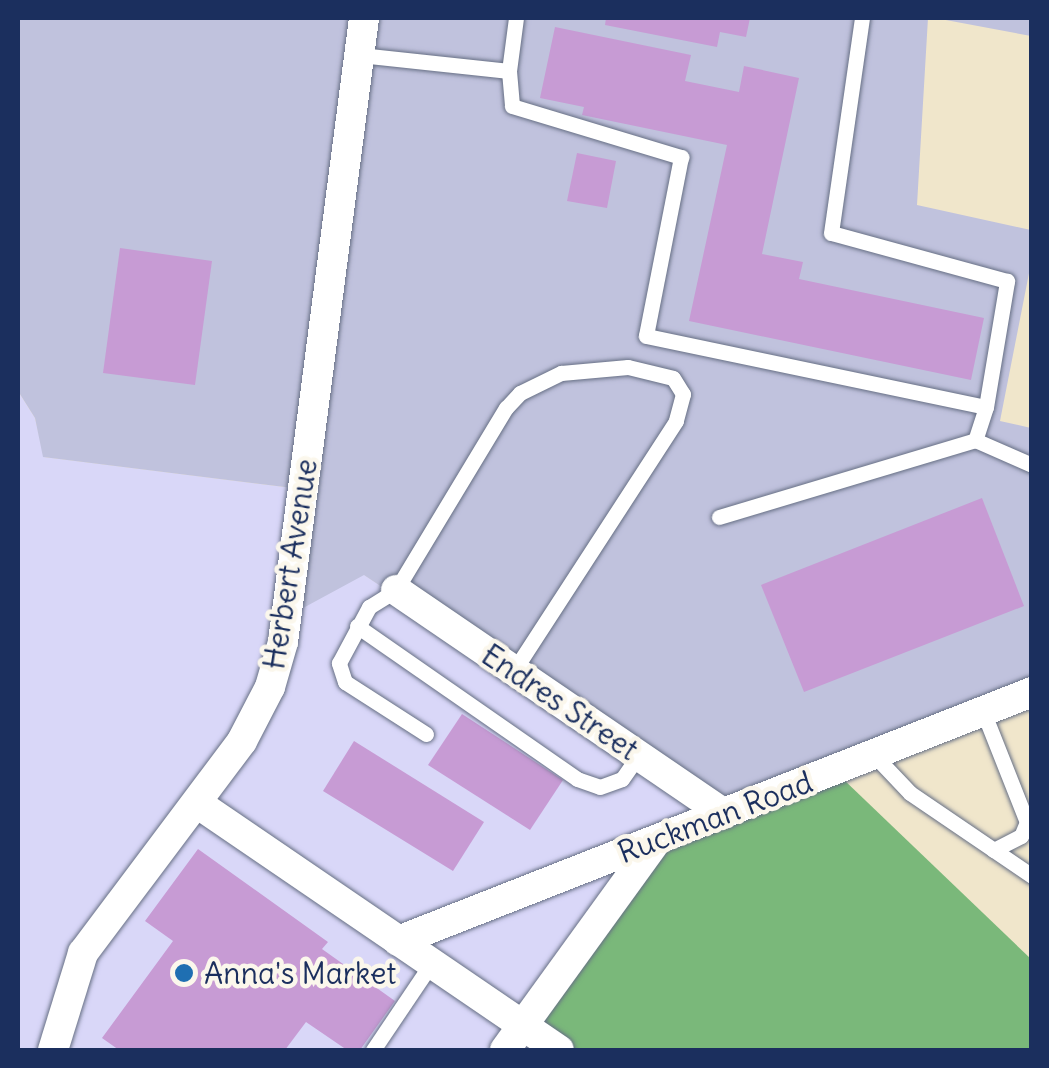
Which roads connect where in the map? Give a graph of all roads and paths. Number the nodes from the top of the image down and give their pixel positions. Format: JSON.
{"nodes":[{"id":1,"x":364,"y":18,"type":"edge"},
{"id":2,"x":516,"y":18,"type":"edge"},
{"id":3,"x":862,"y":18,"type":"edge"},
{"id":4,"x":360,"y":55,"type":"junction"},
{"id":5,"x":509,"y":71,"type":"junction"},
{"id":6,"x":986,"y":407,"type":"junction"},
{"id":7,"x":975,"y":440,"type":"junction"},
{"id":8,"x":1032,"y":465,"type":"edge"},
{"id":9,"x":720,"y":517,"type":"dead end"},
{"id":10,"x":396,"y":590,"type":"junction"},
{"id":11,"x":357,"y":626,"type":"junction"},
{"id":12,"x":514,"y":670,"type":"junction"},
{"id":13,"x":1032,"y":692,"type":"edge"},
{"id":14,"x":983,"y":712,"type":"junction"},
{"id":15,"x":426,"y":734,"type":"dead end"},
{"id":16,"x":874,"y":754,"type":"junction"},
{"id":17,"x":639,"y":755,"type":"junction"},
{"id":18,"x":197,"y":803,"type":"junction"},
{"id":19,"x":724,"y":814,"type":"junction"},
{"id":20,"x":657,"y":840,"type":"junction"},
{"id":21,"x":993,"y":850,"type":"junction"},
{"id":22,"x":1032,"y":876,"type":"edge"},
{"id":23,"x":398,"y":941,"type":"junction"},
{"id":24,"x":431,"y":964,"type":"junction"},
{"id":25,"x":514,"y":1039,"type":"edge"},
{"id":26,"x":53,"y":1050,"type":"edge"},
{"id":27,"x":373,"y":1050,"type":"edge"},
{"id":28,"x":560,"y":1050,"type":"edge"}],
"edges":[{"from":1,"to":4,"type":"street","name":"Herbert Avenue"},
{"from":2,"to":5,"type":"lane"},
{"from":3,"to":6,"type":"lane"},
{"from":4,"to":5,"type":"lane"},
{"from":4,"to":18,"type":"street","name":"Herbert Avenue"},
{"from":5,"to":6,"type":"lane"},
{"from":6,"to":7,"type":"lane"},
{"from":7,"to":8,"type":"lane"},
{"from":7,"to":9,"type":"lane"},
{"from":10,"to":11,"type":"lane"},
{"from":10,"to":12,"type":"street","name":"Endres Street"},
{"from":10,"to":12,"type":"lane"},
{"from":11,"to":15,"type":"lane"},
{"from":11,"to":17,"type":"lane"},
{"from":12,"to":17,"type":"street","name":"Endres Street"},
{"from":13,"to":14,"type":"street","name":"Ruckman Road"},
{"from":14,"to":16,"type":"street","name":"Ruckman Road"},
{"from":14,"to":21,"type":"lane"},
{"from":16,"to":19,"type":"street","name":"Ruckman Road"},
{"from":16,"to":21,"type":"lane"},
{"from":17,"to":19,"type":"street","name":"Endres Street"},
{"from":18,"to":23,"type":"street"},
{"from":18,"to":26,"type":"street","name":"Herbert Avenue"},
{"from":19,"to":20,"type":"street","name":"Ruckman Road"},
{"from":20,"to":23,"type":"street","name":"Ruckman Road"},
{"from":20,"to":25,"type":"street"},
{"from":21,"to":22,"type":"lane"},
{"from":23,"to":24,"type":"street"},
{"from":24,"to":25,"type":"street"},
{"from":24,"to":27,"type":"lane"},
{"from":25,"to":28,"type":"street"}]}
